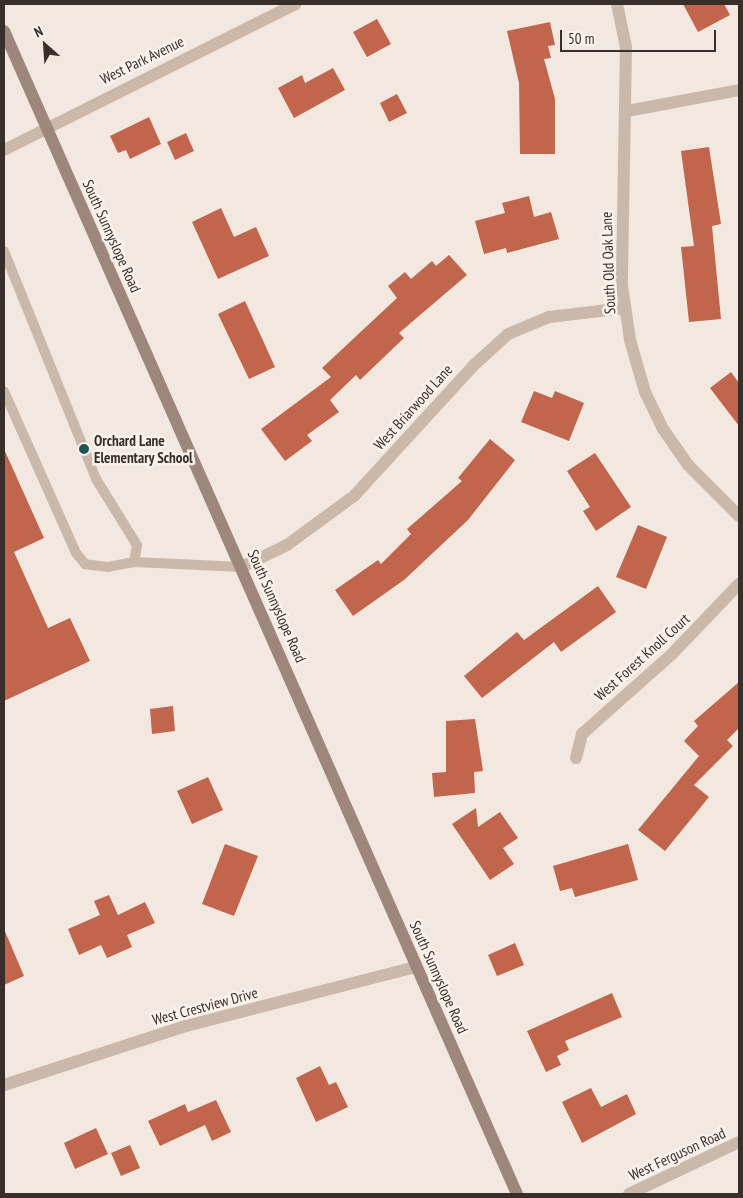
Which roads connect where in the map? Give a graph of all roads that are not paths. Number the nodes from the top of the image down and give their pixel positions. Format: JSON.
{"nodes":[{"id":1,"x":295,"y":4,"type":"edge"},
{"id":2,"x":617,"y":4,"type":"edge"},
{"id":3,"x":4,"y":32,"type":"edge"},
{"id":4,"x":739,"y":90,"type":"edge"},
{"id":5,"x":627,"y":112,"type":"junction"},
{"id":6,"x":46,"y":128,"type":"junction"},
{"id":7,"x":4,"y":150,"type":"edge"},
{"id":8,"x":4,"y":251,"type":"edge"},
{"id":9,"x":624,"y":308,"type":"junction"},
{"id":10,"x":4,"y":391,"type":"edge"},
{"id":11,"x":739,"y":516,"type":"edge"},
{"id":12,"x":134,"y":562,"type":"junction"},
{"id":13,"x":242,"y":567,"type":"junction"},
{"id":14,"x":739,"y":584,"type":"edge"},
{"id":15,"x":576,"y":758,"type":"dead end"},
{"id":16,"x":416,"y":967,"type":"junction"},
{"id":17,"x":4,"y":1085,"type":"edge"},
{"id":18,"x":739,"y":1142,"type":"edge"},
{"id":19,"x":517,"y":1194,"type":"edge"},
{"id":20,"x":629,"y":1194,"type":"edge"}],
"edges":[{"from":1,"to":6,"type":"street","name":"West Park Avenue"},
{"from":2,"to":5,"type":"street","name":"South Old Oak Lane"},
{"from":3,"to":6,"type":"street","name":"South Sunnyslope Road"},
{"from":4,"to":5,"type":"street"},
{"from":5,"to":9,"type":"street","name":"South Old Oak Lane"},
{"from":6,"to":7,"type":"street","name":"West Park Avenue"},
{"from":6,"to":13,"type":"street","name":"South Sunnyslope Road"},
{"from":8,"to":12,"type":"lane"},
{"from":9,"to":11,"type":"street","name":"South Old Oak Lane"},
{"from":9,"to":13,"type":"street","name":"West Briarwood Lane"},
{"from":10,"to":12,"type":"lane"},
{"from":12,"to":13,"type":"lane"},
{"from":13,"to":16,"type":"street","name":"South Sunnyslope Road"},
{"from":14,"to":15,"type":"street","name":"West Forest Knoll Court"},
{"from":16,"to":17,"type":"street","name":"West Crestview Drive"},
{"from":16,"to":19,"type":"street","name":"South Sunnyslope Road"},
{"from":18,"to":20,"type":"street","name":"West Ferguson Road"}]}
